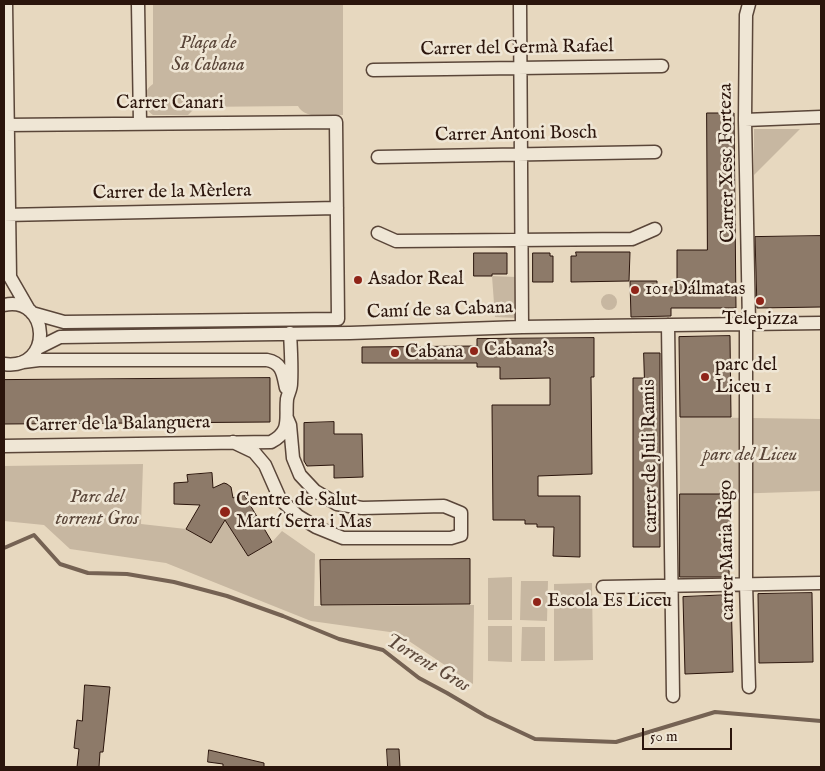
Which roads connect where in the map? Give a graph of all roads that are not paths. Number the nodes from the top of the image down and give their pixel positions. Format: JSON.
{"nodes":[{"id":1,"x":6,"y":4,"type":"edge"},
{"id":2,"x":138,"y":4,"type":"edge"},
{"id":3,"x":520,"y":4,"type":"edge"},
{"id":4,"x":749,"y":4,"type":"edge"},
{"id":5,"x":5,"y":26,"type":"edge"},
{"id":6,"x":662,"y":66,"type":"dead end"},
{"id":7,"x":520,"y":69,"type":"junction"},
{"id":8,"x":373,"y":70,"type":"dead end"},
{"id":9,"x":821,"y":117,"type":"edge"},
{"id":10,"x":745,"y":120,"type":"junction"},
{"id":11,"x":140,"y":122,"type":"junction"},
{"id":12,"x":6,"y":124,"type":"edge"},
{"id":13,"x":655,"y":152,"type":"dead end"},
{"id":14,"x":521,"y":154,"type":"junction"},
{"id":15,"x":378,"y":157,"type":"dead end"},
{"id":16,"x":337,"y":208,"type":"junction"},
{"id":17,"x":6,"y":215,"type":"edge"},
{"id":18,"x":655,"y":228,"type":"dead end"},
{"id":19,"x":378,"y":233,"type":"dead end"},
{"id":20,"x":521,"y":240,"type":"junction"},
{"id":21,"x":7,"y":282,"type":"edge"},
{"id":22,"x":4,"y":305,"type":"edge"},
{"id":23,"x":31,"y":312,"type":"junction"},
{"id":24,"x":748,"y":323,"type":"junction"},
{"id":25,"x":821,"y":323,"type":"edge"},
{"id":26,"x":668,"y":325,"type":"junction"},
{"id":27,"x":522,"y":327,"type":"junction"},
{"id":28,"x":40,"y":328,"type":"junction"},
{"id":29,"x":290,"y":334,"type":"junction"},
{"id":30,"x":60,"y":337,"type":"junction"},
{"id":31,"x":38,"y":348,"type":"junction"},
{"id":32,"x":23,"y":362,"type":"junction"},
{"id":33,"x":4,"y":364,"type":"edge"},
{"id":34,"x":287,"y":398,"type":"junction"},
{"id":35,"x":287,"y":418,"type":"junction"},
{"id":36,"x":233,"y":442,"type":"junction"},
{"id":37,"x":4,"y":446,"type":"edge"},
{"id":38,"x":821,"y":583,"type":"edge"},
{"id":39,"x":746,"y":584,"type":"junction"},
{"id":40,"x":672,"y":585,"type":"junction"},
{"id":41,"x":603,"y":587,"type":"dead end"},
{"id":42,"x":749,"y":687,"type":"dead end"},
{"id":43,"x":673,"y":696,"type":"dead end"}],
"edges":[{"from":1,"to":5,"type":"street"},
{"from":2,"to":11,"type":"street"},
{"from":3,"to":7,"type":"street"},
{"from":4,"to":10,"type":"street","name":"Carrer Xesc Forteza"},
{"from":5,"to":12,"type":"street"},
{"from":6,"to":7,"type":"street","name":"Carrer del Germà Rafael"},
{"from":7,"to":8,"type":"street","name":"Carrer del Germà Rafael"},
{"from":7,"to":14,"type":"street"},
{"from":9,"to":10,"type":"street"},
{"from":10,"to":24,"type":"street","name":"Carrer Xesc Forteza"},
{"from":11,"to":12,"type":"street","name":"Carrer Canari"},
{"from":11,"to":16,"type":"street","name":"Carrer Canari"},
{"from":12,"to":17,"type":"street"},
{"from":13,"to":14,"type":"street","name":"Carrer Antoni Bosch"},
{"from":14,"to":15,"type":"street","name":"Carrer Antoni Bosch"},
{"from":14,"to":20,"type":"street"},
{"from":16,"to":17,"type":"street","name":"Carrer de la Mèrlera"},
{"from":16,"to":23,"type":"street"},
{"from":17,"to":21,"type":"street"},
{"from":18,"to":20,"type":"street"},
{"from":19,"to":20,"type":"street"},
{"from":20,"to":27,"type":"street"},
{"from":21,"to":23,"type":"street"},
{"from":22,"to":23,"type":"street"},
{"from":23,"to":28,"type":"street"},
{"from":24,"to":25,"type":"street","name":"Camí de sa Cabana"},
{"from":24,"to":26,"type":"street","name":"Camí de sa Cabana"},
{"from":24,"to":39,"type":"street","name":"carrer Maria Rigo"},
{"from":26,"to":27,"type":"street","name":"Camí de sa Cabana"},
{"from":26,"to":40,"type":"street","name":"carrer de Juli Ramis"},
{"from":27,"to":29,"type":"street","name":"Camí de sa Cabana"},
{"from":28,"to":30,"type":"street"},
{"from":28,"to":31,"type":"street"},
{"from":29,"to":30,"type":"street","name":"Camí de sa Cabana"},
{"from":29,"to":34,"type":"street"},
{"from":30,"to":31,"type":"street"},
{"from":31,"to":32,"type":"street"},
{"from":32,"to":33,"type":"street"},
{"from":32,"to":34,"type":"street"},
{"from":34,"to":35,"type":"street"},
{"from":35,"to":36,"type":"street","name":"Carrer de la Balanguera"},
{"from":35,"to":36,"type":"street","name":"Carrer de la Balanguera"},
{"from":36,"to":37,"type":"street","name":"Carrer de la Balanguera"},
{"from":38,"to":39,"type":"street"},
{"from":39,"to":40,"type":"street"},
{"from":39,"to":42,"type":"street","name":"carrer Maria Rigo"},
{"from":40,"to":41,"type":"street"},
{"from":40,"to":43,"type":"street","name":"carrer de Juli Ramis"}]}
